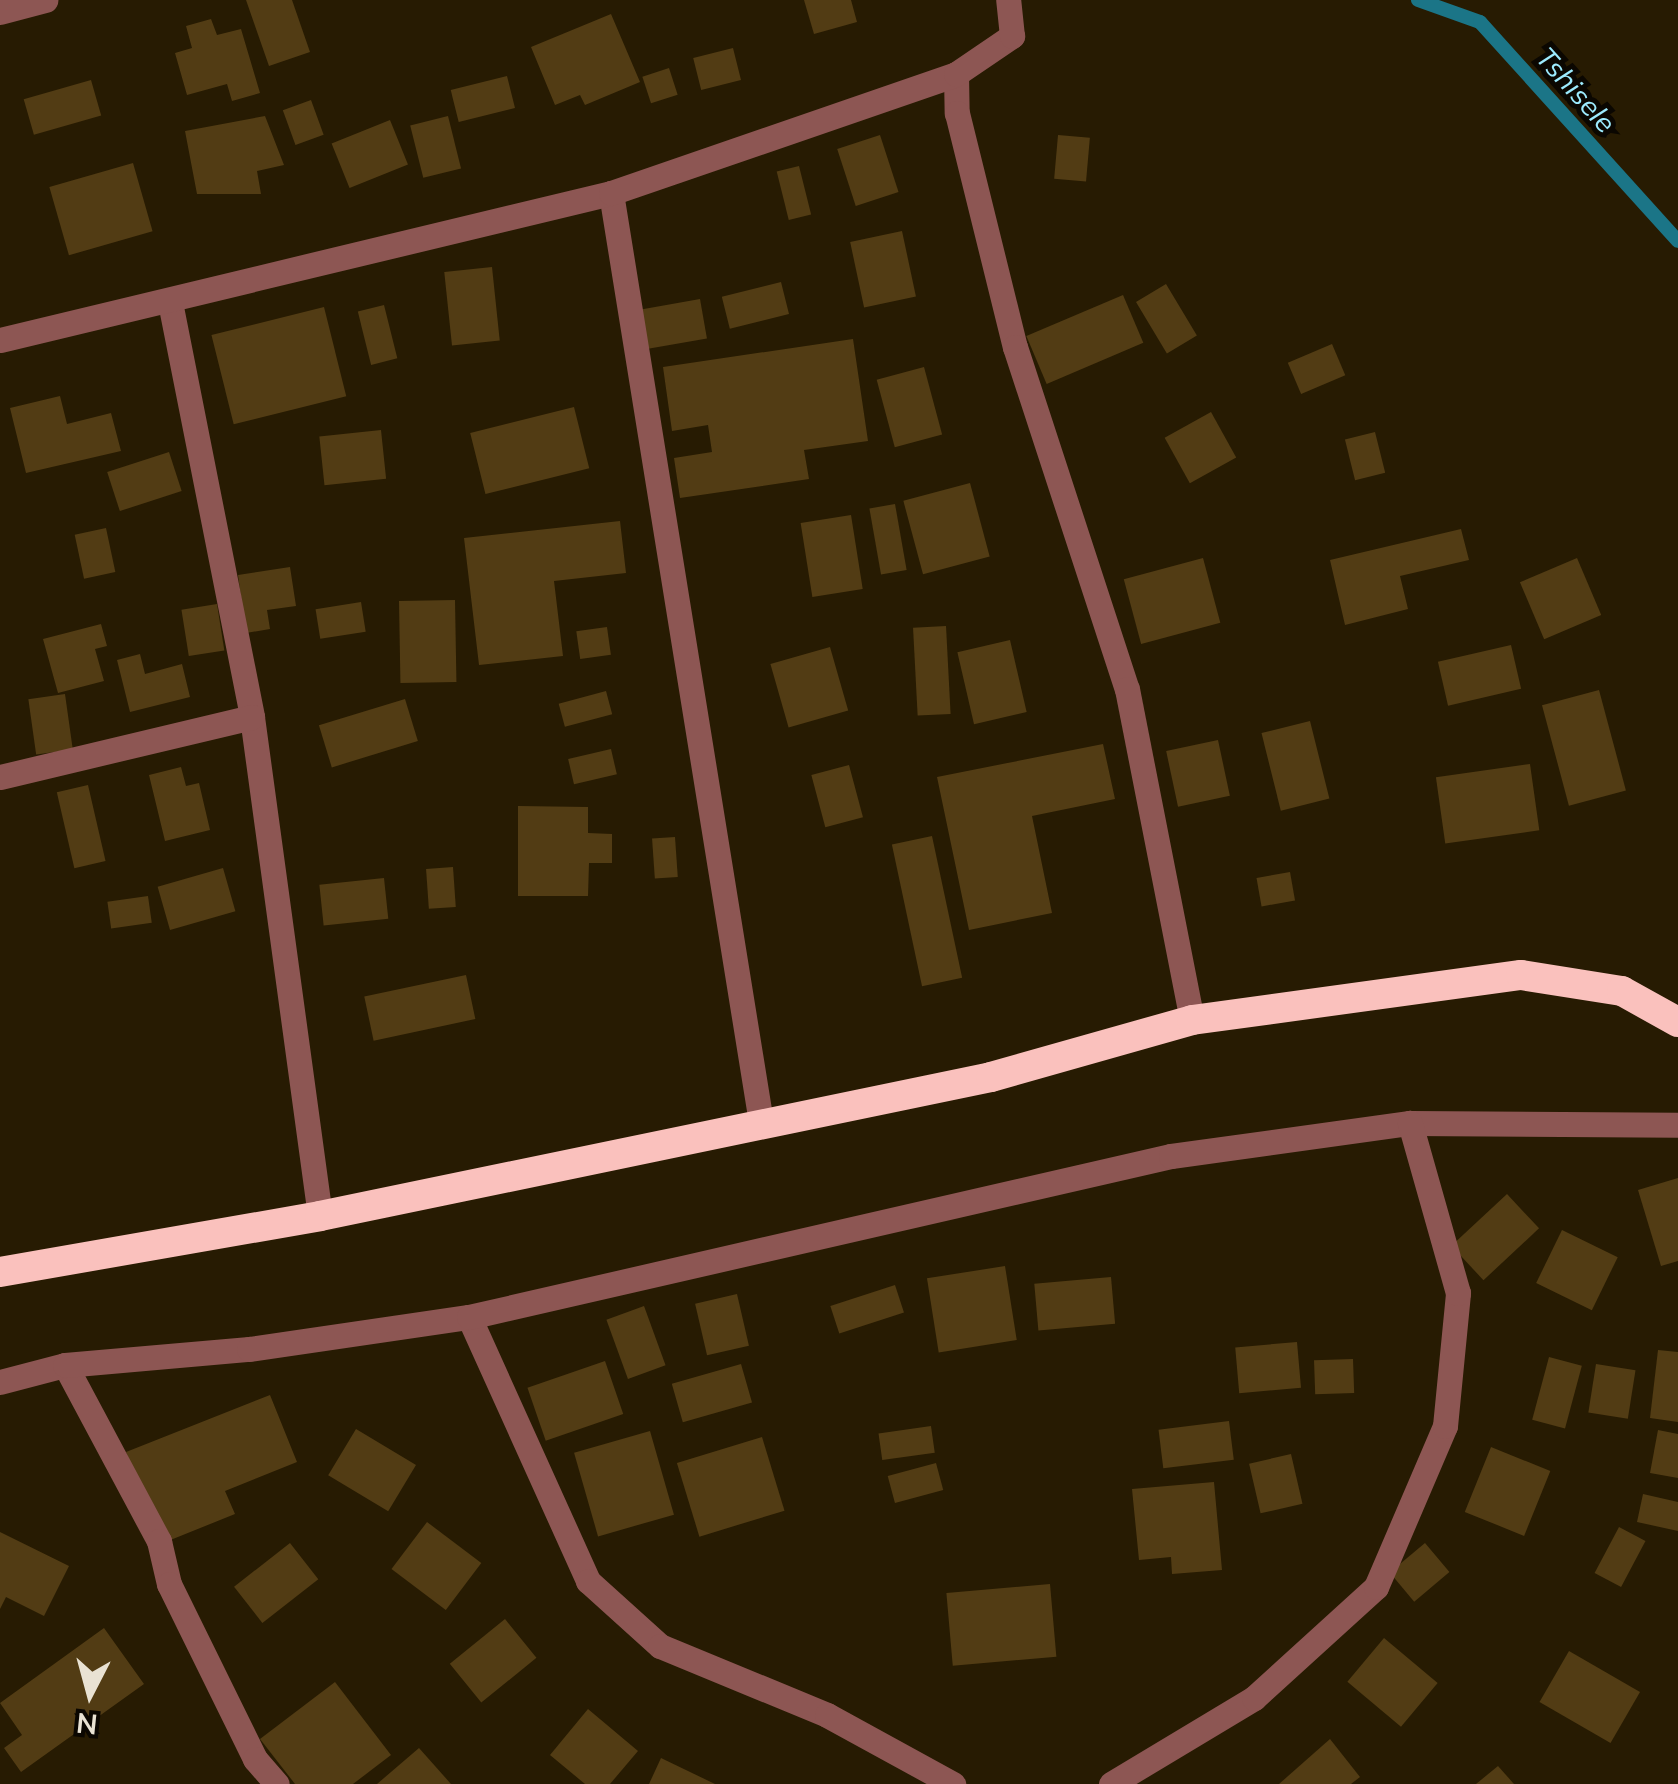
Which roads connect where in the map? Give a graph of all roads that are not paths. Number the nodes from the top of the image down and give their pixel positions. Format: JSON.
{"nodes":[{"id":1,"x":45,"y":0,"type":"edge"},
{"id":2,"x":1008,"y":0,"type":"edge"},
{"id":3,"x":0,"y":12,"type":"edge"},
{"id":4,"x":956,"y":74,"type":"junction"},
{"id":5,"x":611,"y":193,"type":"junction"},
{"id":6,"x":170,"y":302,"type":"junction"},
{"id":7,"x":0,"y":340,"type":"edge"},
{"id":8,"x":252,"y":717,"type":"junction"},
{"id":9,"x":0,"y":778,"type":"edge"},
{"id":10,"x":1192,"y":1020,"type":"junction"},
{"id":11,"x":1678,"y":1022,"type":"edge"},
{"id":12,"x":761,"y":1122,"type":"junction"},
{"id":13,"x":1410,"y":1123,"type":"junction"},
{"id":14,"x":1678,"y":1125,"type":"edge"},
{"id":15,"x":320,"y":1216,"type":"junction"},
{"id":16,"x":0,"y":1272,"type":"edge"},
{"id":17,"x":469,"y":1317,"type":"junction"},
{"id":18,"x":65,"y":1365,"type":"junction"},
{"id":19,"x":0,"y":1382,"type":"edge"},
{"id":20,"x":277,"y":1784,"type":"edge"},
{"id":21,"x":953,"y":1784,"type":"edge"},
{"id":22,"x":1111,"y":1784,"type":"edge"}],
"edges":[{"from":1,"to":3,"type":"street"},
{"from":2,"to":4,"type":"street"},
{"from":4,"to":5,"type":"street"},
{"from":4,"to":10,"type":"street"},
{"from":5,"to":6,"type":"street"},
{"from":5,"to":12,"type":"street"},
{"from":6,"to":7,"type":"street"},
{"from":6,"to":8,"type":"street"},
{"from":8,"to":9,"type":"street"},
{"from":8,"to":15,"type":"street"},
{"from":10,"to":11,"type":"highway"},
{"from":10,"to":12,"type":"highway"},
{"from":12,"to":15,"type":"highway"},
{"from":13,"to":14,"type":"street"},
{"from":13,"to":17,"type":"street"},
{"from":13,"to":22,"type":"street"},
{"from":15,"to":16,"type":"highway"},
{"from":17,"to":18,"type":"street"},
{"from":17,"to":21,"type":"street"},
{"from":18,"to":19,"type":"street"},
{"from":18,"to":20,"type":"street"}]}
